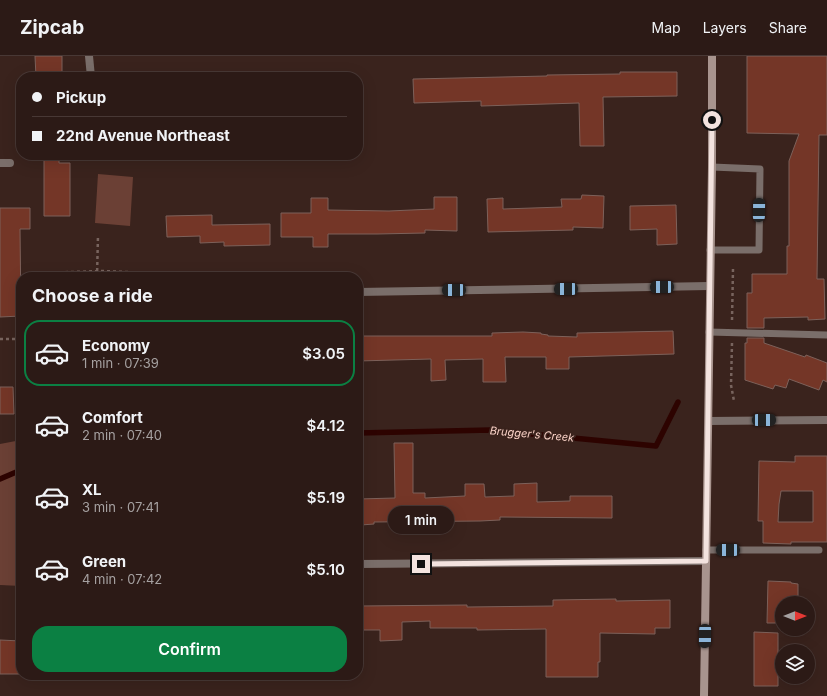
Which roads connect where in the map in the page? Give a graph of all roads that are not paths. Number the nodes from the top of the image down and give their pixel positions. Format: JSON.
{"nodes":[{"id":1,"x":89,"y":56,"type":"edge"},
{"id":2,"x":712,"y":56,"type":"edge"},
{"id":3,"x":91,"y":72,"type":"edge"},
{"id":4,"x":10,"y":163,"type":"dead end"},
{"id":5,"x":0,"y":164,"type":"edge"},
{"id":6,"x":712,"y":167,"type":"junction"},
{"id":7,"x":710,"y":250,"type":"junction"},
{"id":8,"x":710,"y":286,"type":"junction"},
{"id":9,"x":363,"y":292,"type":"edge"},
{"id":10,"x":709,"y":332,"type":"junction"},
{"id":11,"x":827,"y":335,"type":"edge"},
{"id":12,"x":827,"y":420,"type":"edge"},
{"id":13,"x":709,"y":421,"type":"junction"},
{"id":14,"x":706,"y":550,"type":"junction"},
{"id":15,"x":819,"y":550,"type":"dead end"},
{"id":16,"x":706,"y":561,"type":"junction"},
{"id":17,"x":363,"y":564,"type":"edge"},
{"id":18,"x":704,"y":696,"type":"edge"}],
"edges":[{"from":1,"to":3,"type":"street"},
{"from":2,"to":6,"type":"main road"},
{"from":4,"to":5,"type":"street"},
{"from":6,"to":7,"type":"main road"},
{"from":6,"to":7,"type":"lane"},
{"from":7,"to":8,"type":"main road"},
{"from":8,"to":9,"type":"street"},
{"from":8,"to":10,"type":"main road"},
{"from":10,"to":11,"type":"lane"},
{"from":10,"to":13,"type":"main road"},
{"from":12,"to":13,"type":"street"},
{"from":13,"to":14,"type":"main road"},
{"from":14,"to":15,"type":"lane"},
{"from":14,"to":16,"type":"main road"},
{"from":16,"to":17,"type":"street"},
{"from":16,"to":18,"type":"main road"}]}
